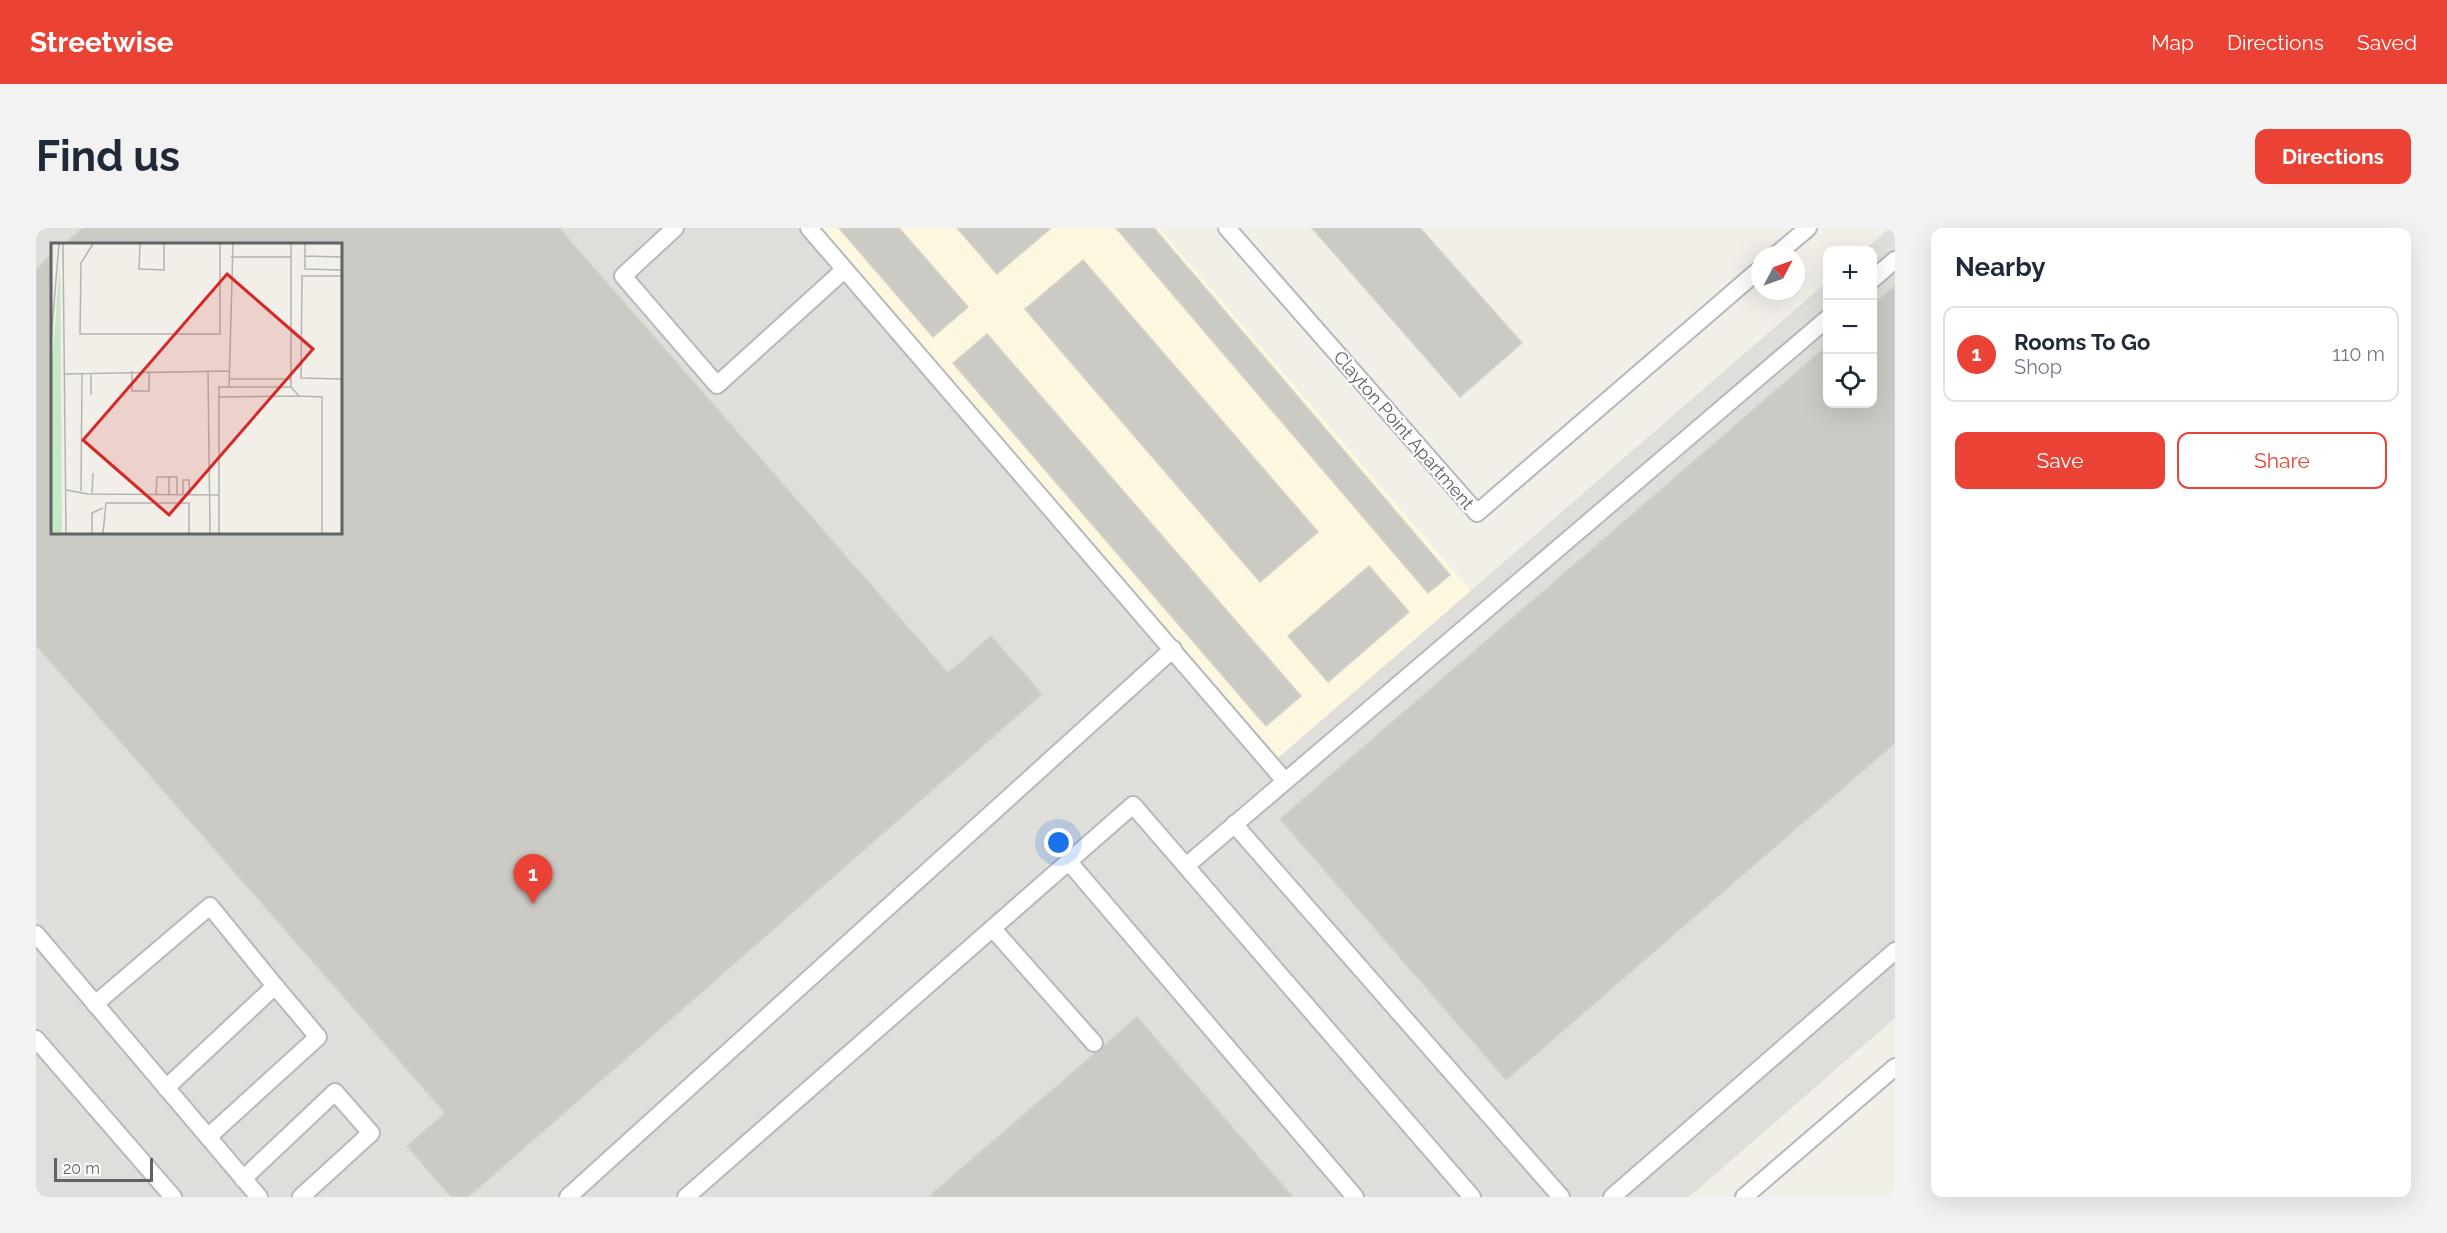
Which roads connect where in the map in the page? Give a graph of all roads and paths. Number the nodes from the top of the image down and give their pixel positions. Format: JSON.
{"nodes":[{"id":1,"x":675,"y":228,"type":"edge"},
{"id":2,"x":808,"y":228,"type":"edge"},
{"id":3,"x":1227,"y":228,"type":"edge"},
{"id":4,"x":1808,"y":228,"type":"edge"},
{"id":5,"x":1787,"y":246,"type":"edge"},
{"id":6,"x":1895,"y":260,"type":"edge"},
{"id":7,"x":844,"y":270,"type":"junction"},
{"id":8,"x":1877,"y":275,"type":"edge"},
{"id":9,"x":1751,"y":277,"type":"edge"},
{"id":10,"x":1823,"y":321,"type":"edge"},
{"id":11,"x":1173,"y":649,"type":"junction"},
{"id":12,"x":1286,"y":781,"type":"junction"},
{"id":13,"x":1234,"y":824,"type":"junction"},
{"id":14,"x":1069,"y":862,"type":"junction"},
{"id":15,"x":1186,"y":866,"type":"junction"},
{"id":16,"x":993,"y":929,"type":"junction"},
{"id":17,"x":36,"y":934,"type":"edge"},
{"id":18,"x":1895,"y":951,"type":"edge"},
{"id":19,"x":276,"y":986,"type":"junction"},
{"id":20,"x":94,"y":1004,"type":"junction"},
{"id":21,"x":36,"y":1039,"type":"edge"},
{"id":22,"x":1094,"y":1043,"type":"dead end"},
{"id":23,"x":1895,"y":1066,"type":"edge"},
{"id":24,"x":166,"y":1088,"type":"junction"},
{"id":25,"x":207,"y":1137,"type":"junction"},
{"id":26,"x":243,"y":1179,"type":"junction"},
{"id":27,"x":173,"y":1197,"type":"edge"},
{"id":28,"x":259,"y":1197,"type":"edge"},
{"id":29,"x":301,"y":1197,"type":"edge"},
{"id":30,"x":568,"y":1197,"type":"edge"},
{"id":31,"x":686,"y":1197,"type":"edge"},
{"id":32,"x":1355,"y":1197,"type":"edge"},
{"id":33,"x":1472,"y":1197,"type":"edge"},
{"id":34,"x":1561,"y":1197,"type":"edge"},
{"id":35,"x":1612,"y":1197,"type":"edge"},
{"id":36,"x":1744,"y":1197,"type":"edge"}],
"edges":[{"from":1,"to":7,"type":"lane"},
{"from":2,"to":7,"type":"lane"},
{"from":3,"to":9,"type":"lane","name":"Clayton Point Apartment"},
{"from":4,"to":5,"type":"lane"},
{"from":6,"to":8,"type":"lane"},
{"from":7,"to":11,"type":"lane"},
{"from":10,"to":12,"type":"lane"},
{"from":11,"to":12,"type":"lane"},
{"from":11,"to":30,"type":"lane"},
{"from":12,"to":13,"type":"lane"},
{"from":13,"to":15,"type":"lane"},
{"from":13,"to":34,"type":"lane"},
{"from":14,"to":15,"type":"lane"},
{"from":14,"to":16,"type":"lane"},
{"from":14,"to":32,"type":"lane"},
{"from":15,"to":33,"type":"lane"},
{"from":16,"to":22,"type":"lane"},
{"from":16,"to":31,"type":"lane"},
{"from":17,"to":20,"type":"lane"},
{"from":18,"to":35,"type":"lane"},
{"from":19,"to":20,"type":"lane"},
{"from":19,"to":24,"type":"lane"},
{"from":19,"to":25,"type":"lane"},
{"from":20,"to":24,"type":"lane"},
{"from":21,"to":27,"type":"lane"},
{"from":23,"to":36,"type":"lane"},
{"from":24,"to":25,"type":"lane"},
{"from":25,"to":26,"type":"lane"},
{"from":26,"to":28,"type":"lane"},
{"from":26,"to":29,"type":"lane"}]}
